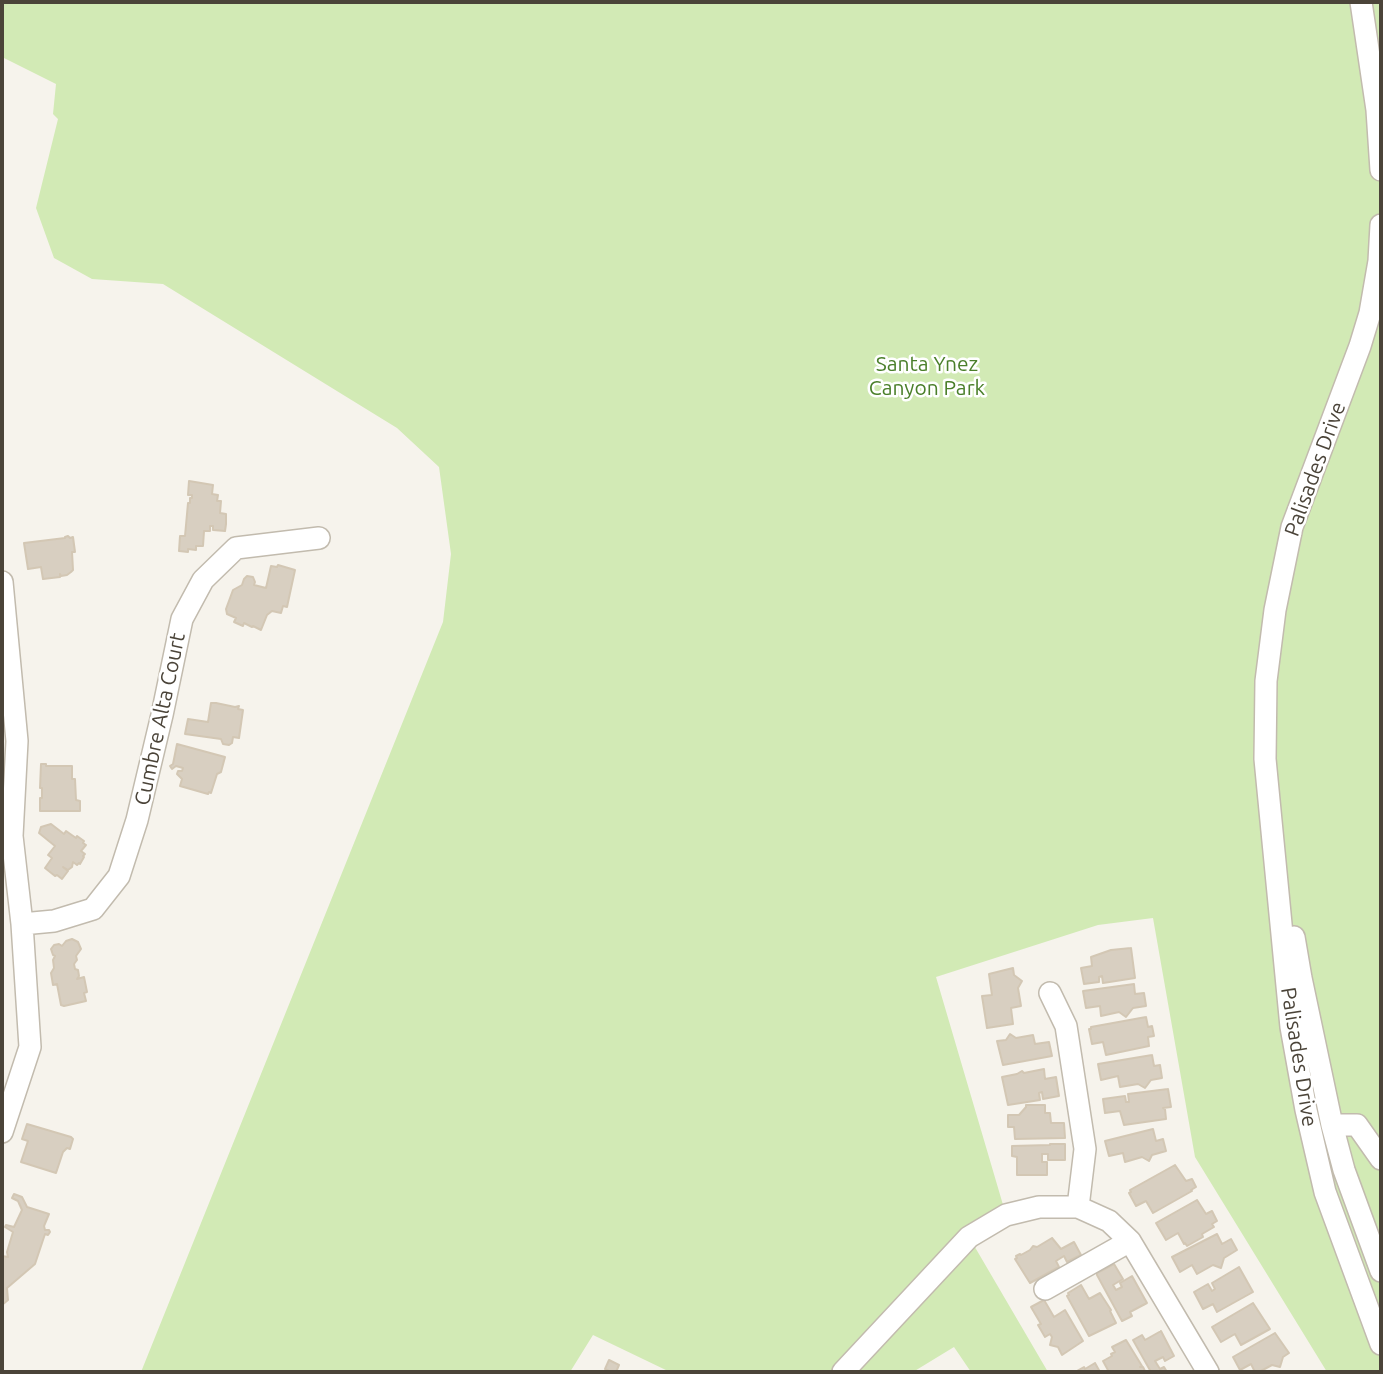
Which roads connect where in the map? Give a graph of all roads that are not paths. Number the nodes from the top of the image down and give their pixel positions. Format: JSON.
{"nodes":[{"id":1,"x":1361,"y":2,"type":"edge"},
{"id":2,"x":1381,"y":170,"type":"edge"},
{"id":3,"x":1381,"y":225,"type":"edge"},
{"id":4,"x":319,"y":538,"type":"dead end"},
{"id":5,"x":2,"y":582,"type":"edge"},
{"id":6,"x":1265,"y":759,"type":"junction"},
{"id":7,"x":22,"y":924,"type":"junction"},
{"id":8,"x":1051,"y":993,"type":"dead end"},
{"id":9,"x":1332,"y":1125,"type":"junction"},
{"id":10,"x":2,"y":1132,"type":"edge"},
{"id":11,"x":1381,"y":1159,"type":"edge"},
{"id":12,"x":1078,"y":1207,"type":"junction"},
{"id":13,"x":1130,"y":1241,"type":"junction"},
{"id":14,"x":1381,"y":1271,"type":"edge"},
{"id":15,"x":1045,"y":1289,"type":"dead end"},
{"id":16,"x":1381,"y":1344,"type":"edge"},
{"id":17,"x":843,"y":1372,"type":"edge"},
{"id":18,"x":1208,"y":1372,"type":"edge"}],
"edges":[{"from":1,"to":2,"type":"street"},
{"from":3,"to":6,"type":"street","name":"Palisades Drive"},
{"from":4,"to":7,"type":"street","name":"Cumbre Alta Court"},
{"from":5,"to":7,"type":"street"},
{"from":6,"to":9,"type":"street","name":"Palisades Drive"},
{"from":6,"to":16,"type":"street","name":"Palisades Drive"},
{"from":7,"to":10,"type":"street"},
{"from":8,"to":12,"type":"street"},
{"from":9,"to":11,"type":"street"},
{"from":9,"to":14,"type":"street","name":"Palisades Drive"},
{"from":12,"to":13,"type":"street"},
{"from":12,"to":17,"type":"street"},
{"from":13,"to":15,"type":"street"},
{"from":13,"to":18,"type":"street"}]}
